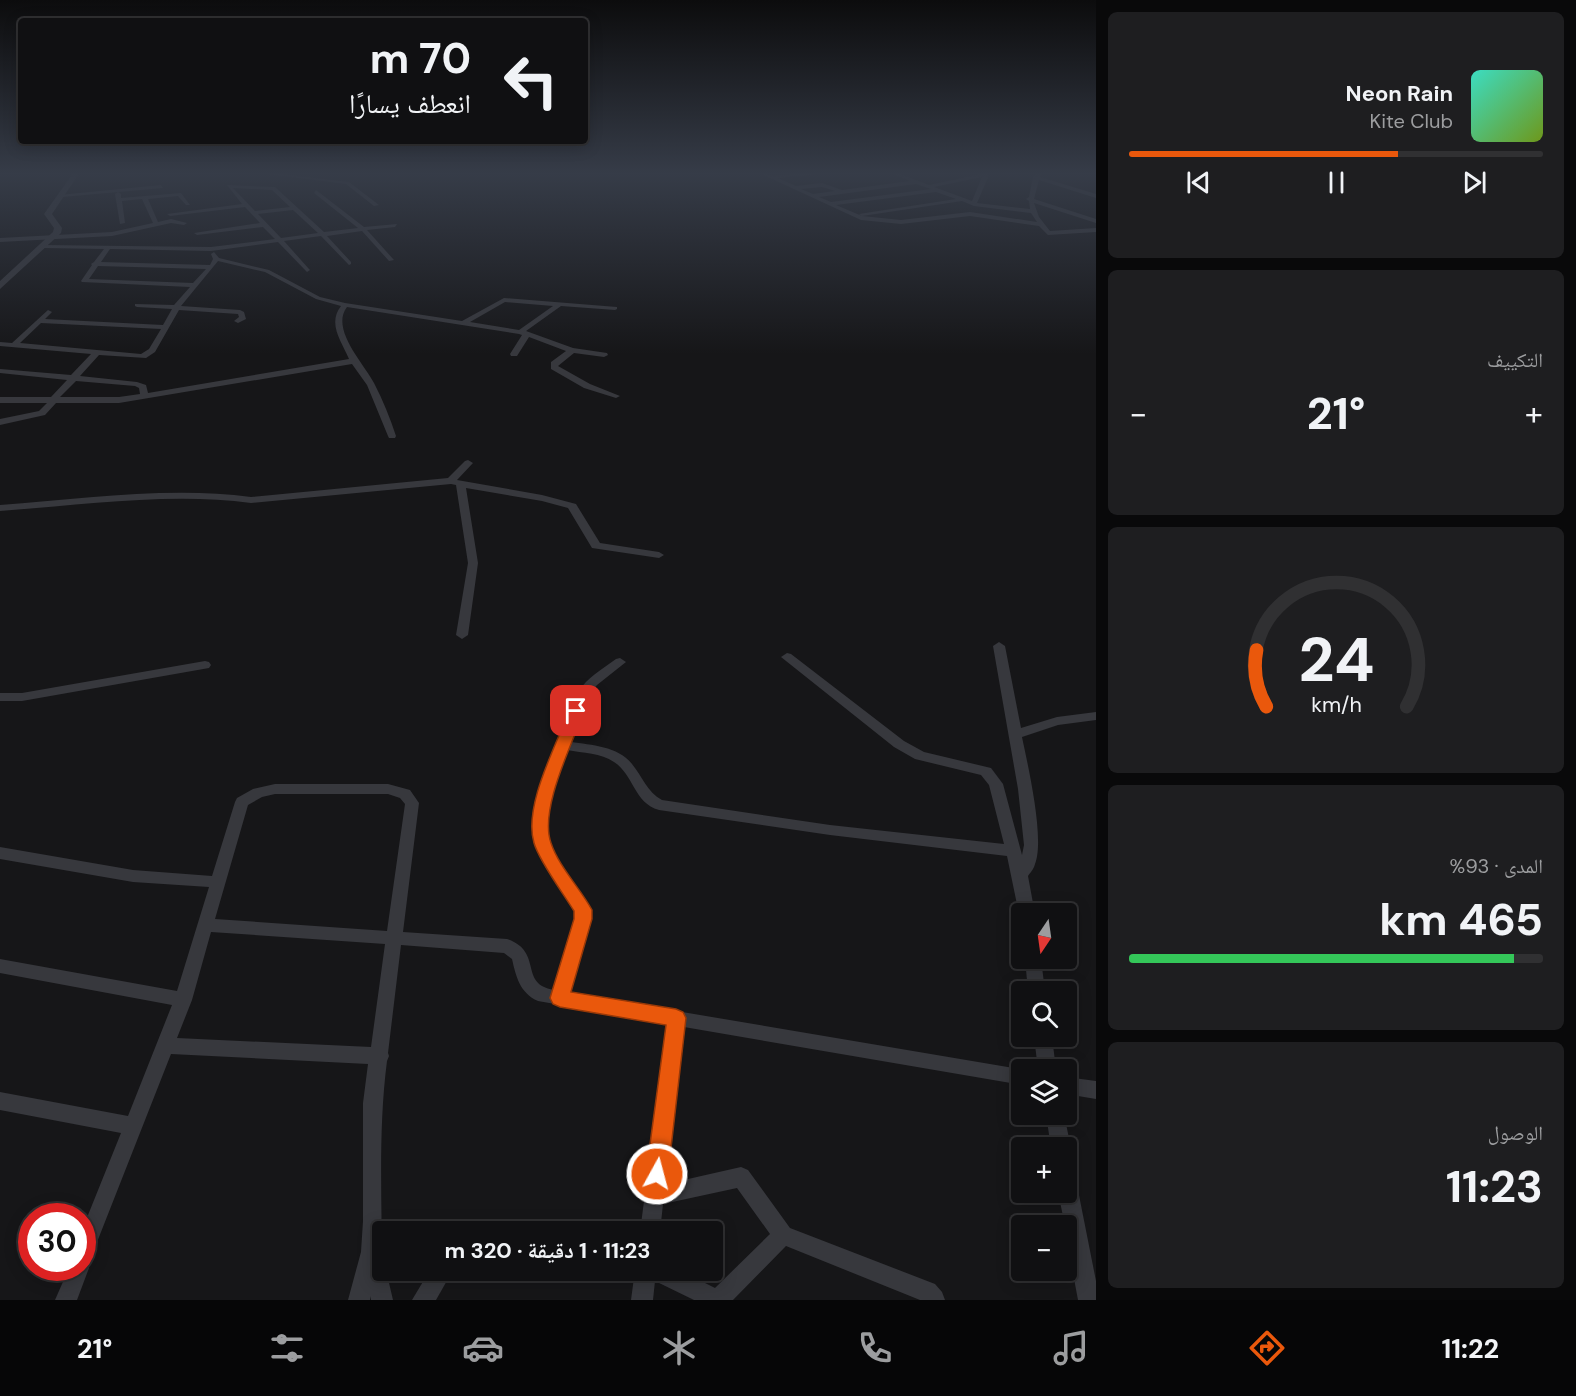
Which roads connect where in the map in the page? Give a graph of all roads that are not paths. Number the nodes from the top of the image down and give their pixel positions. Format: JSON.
{"nodes":[{"id":1,"x":55,"y":233,"type":"edge"},
{"id":2,"x":112,"y":233,"type":"edge"},
{"id":3,"x":271,"y":233,"type":"edge"},
{"id":4,"x":321,"y":233,"type":"edge"},
{"id":5,"x":339,"y":233,"type":"edge"},
{"id":6,"x":366,"y":233,"type":"edge"},
{"id":7,"x":1049,"y":233,"type":"edge"},
{"id":8,"x":1065,"y":233,"type":"edge"},
{"id":9,"x":323,"y":235,"type":"junction"},
{"id":10,"x":53,"y":237,"type":"junction"},
{"id":11,"x":0,"y":240,"type":"edge"},
{"id":12,"x":280,"y":240,"type":"junction"},
{"id":13,"x":44,"y":246,"type":"junction"},
{"id":14,"x":108,"y":248,"type":"junction"},
{"id":15,"x":211,"y":249,"type":"junction"},
{"id":16,"x":216,"y":259,"type":"junction"},
{"id":17,"x":391,"y":260,"type":"dead end"},
{"id":18,"x":349,"y":263,"type":"dead end"},
{"id":19,"x":94,"y":264,"type":"junction"},
{"id":20,"x":212,"y":267,"type":"junction"},
{"id":21,"x":307,"y":270,"type":"dead end"},
{"id":22,"x":196,"y":285,"type":"junction"},
{"id":23,"x":0,"y":286,"type":"edge"},
{"id":24,"x":137,"y":304,"type":"dead end"},
{"id":25,"x":560,"y":304,"type":"junction"},
{"id":26,"x":345,"y":305,"type":"junction"},
{"id":27,"x":178,"y":306,"type":"junction"},
{"id":28,"x":615,"y":308,"type":"dead end"},
{"id":29,"x":48,"y":312,"type":"dead end"},
{"id":30,"x":38,"y":321,"type":"junction"},
{"id":31,"x":238,"y":321,"type":"dead end"},
{"id":32,"x":462,"y":324,"type":"junction"},
{"id":33,"x":165,"y":327,"type":"junction"},
{"id":34,"x":523,"y":333,"type":"junction"},
{"id":35,"x":0,"y":344,"type":"edge"},
{"id":36,"x":14,"y":345,"type":"junction"},
{"id":37,"x":572,"y":350,"type":"junction"},
{"id":38,"x":96,"y":353,"type":"junction"},
{"id":39,"x":514,"y":354,"type":"dead end"},
{"id":40,"x":604,"y":356,"type":"dead end"},
{"id":41,"x":354,"y":361,"type":"junction"},
{"id":42,"x":0,"y":370,"type":"edge"},
{"id":43,"x":76,"y":378,"type":"junction"},
{"id":44,"x":144,"y":396,"type":"junction"},
{"id":45,"x":616,"y":396,"type":"dead end"},
{"id":46,"x":0,"y":400,"type":"edge"},
{"id":47,"x":56,"y":400,"type":"junction"},
{"id":48,"x":0,"y":422,"type":"edge"},
{"id":49,"x":392,"y":436,"type":"dead end"},
{"id":50,"x":468,"y":463,"type":"dead end"},
{"id":51,"x":456,"y":483,"type":"junction"},
{"id":52,"x":0,"y":508,"type":"edge"},
{"id":53,"x":659,"y":555,"type":"dead end"},
{"id":54,"x":462,"y":634,"type":"dead end"},
{"id":55,"x":999,"y":646,"type":"dead end"},
{"id":56,"x":787,"y":657,"type":"dead end"},
{"id":57,"x":620,"y":662,"type":"dead end"},
{"id":58,"x":205,"y":665,"type":"dead end"},
{"id":59,"x":0,"y":697,"type":"edge"},
{"id":60,"x":1096,"y":716,"type":"edge"},
{"id":61,"x":1015,"y":735,"type":"junction"},
{"id":62,"x":564,"y":745,"type":"junction"},
{"id":63,"x":1012,"y":851,"type":"junction"},
{"id":64,"x":0,"y":853,"type":"edge"},
{"id":65,"x":1021,"y":874,"type":"junction"},
{"id":66,"x":217,"y":882,"type":"junction"},
{"id":67,"x":1025,"y":903,"type":"edge"},
{"id":68,"x":205,"y":925,"type":"junction"},
{"id":69,"x":395,"y":937,"type":"junction"},
{"id":70,"x":0,"y":966,"type":"edge"},
{"id":71,"x":560,"y":998,"type":"junction"},
{"id":72,"x":183,"y":1000,"type":"junction"},
{"id":73,"x":676,"y":1018,"type":"junction"},
{"id":74,"x":165,"y":1046,"type":"junction"},
{"id":75,"x":380,"y":1056,"type":"junction"},
{"id":76,"x":1011,"y":1075,"type":"edge"},
{"id":77,"x":1077,"y":1087,"type":"edge"},
{"id":78,"x":1096,"y":1090,"type":"edge"},
{"id":79,"x":0,"y":1101,"type":"edge"},
{"id":80,"x":134,"y":1126,"type":"junction"},
{"id":81,"x":654,"y":1196,"type":"junction"},
{"id":82,"x":1070,"y":1203,"type":"edge"},
{"id":83,"x":651,"y":1221,"type":"edge"},
{"id":84,"x":96,"y":1222,"type":"edge"},
{"id":85,"x":783,"y":1235,"type":"junction"},
{"id":86,"x":371,"y":1252,"type":"junction"},
{"id":87,"x":73,"y":1281,"type":"edge"},
{"id":88,"x":436,"y":1281,"type":"edge"},
{"id":89,"x":645,"y":1281,"type":"edge"},
{"id":90,"x":678,"y":1281,"type":"edge"},
{"id":91,"x":66,"y":1300,"type":"edge"},
{"id":92,"x":359,"y":1300,"type":"edge"},
{"id":93,"x":382,"y":1300,"type":"edge"},
{"id":94,"x":423,"y":1300,"type":"edge"},
{"id":95,"x":642,"y":1300,"type":"edge"},
{"id":96,"x":717,"y":1300,"type":"edge"},
{"id":97,"x":934,"y":1300,"type":"edge"},
{"id":98,"x":1089,"y":1300,"type":"edge"}],
"edges":[{"from":1,"to":10,"type":"street"},
{"from":2,"to":10,"type":"street"},
{"from":3,"to":12,"type":"street"},
{"from":4,"to":9,"type":"street"},
{"from":5,"to":9,"type":"street"},
{"from":6,"to":17,"type":"street"},
{"from":7,"to":8,"type":"street"},
{"from":9,"to":12,"type":"street"},
{"from":9,"to":18,"type":"street"},
{"from":10,"to":11,"type":"street"},
{"from":10,"to":13,"type":"street"},
{"from":12,"to":15,"type":"street"},
{"from":12,"to":21,"type":"street"},
{"from":13,"to":14,"type":"street"},
{"from":13,"to":23,"type":"street"},
{"from":14,"to":15,"type":"street"},
{"from":14,"to":19,"type":"street"},
{"from":15,"to":16,"type":"street"},
{"from":16,"to":20,"type":"street"},
{"from":16,"to":26,"type":"street"},
{"from":19,"to":20,"type":"street"},
{"from":19,"to":22,"type":"street"},
{"from":20,"to":22,"type":"street"},
{"from":22,"to":27,"type":"street"},
{"from":24,"to":27,"type":"street"},
{"from":25,"to":28,"type":"street"},
{"from":25,"to":32,"type":"street"},
{"from":25,"to":34,"type":"street"},
{"from":26,"to":32,"type":"street"},
{"from":26,"to":41,"type":"street"},
{"from":27,"to":31,"type":"street"},
{"from":27,"to":33,"type":"street"},
{"from":29,"to":30,"type":"street"},
{"from":30,"to":33,"type":"street"},
{"from":30,"to":36,"type":"street"},
{"from":32,"to":34,"type":"street"},
{"from":33,"to":38,"type":"street"},
{"from":34,"to":37,"type":"street"},
{"from":34,"to":39,"type":"street"},
{"from":35,"to":36,"type":"street"},
{"from":36,"to":38,"type":"street"},
{"from":37,"to":40,"type":"street"},
{"from":37,"to":45,"type":"street"},
{"from":38,"to":43,"type":"street"},
{"from":41,"to":44,"type":"street"},
{"from":41,"to":49,"type":"street"},
{"from":42,"to":43,"type":"street"},
{"from":43,"to":44,"type":"street"},
{"from":43,"to":47,"type":"street"},
{"from":44,"to":47,"type":"street"},
{"from":46,"to":47,"type":"street"},
{"from":47,"to":48,"type":"street"},
{"from":50,"to":51,"type":"street"},
{"from":51,"to":52,"type":"street"},
{"from":51,"to":53,"type":"street"},
{"from":51,"to":54,"type":"street"},
{"from":55,"to":61,"type":"street"},
{"from":56,"to":63,"type":"street"},
{"from":57,"to":62,"type":"street"},
{"from":58,"to":59,"type":"street"},
{"from":60,"to":61,"type":"street"},
{"from":61,"to":65,"type":"street"},
{"from":62,"to":63,"type":"street"},
{"from":62,"to":71,"type":"street"},
{"from":63,"to":65,"type":"street"},
{"from":64,"to":66,"type":"street"},
{"from":65,"to":67,"type":"street"},
{"from":66,"to":68,"type":"street"},
{"from":66,"to":69,"type":"street"},
{"from":68,"to":69,"type":"street"},
{"from":68,"to":72,"type":"street"},
{"from":69,"to":71,"type":"street"},
{"from":69,"to":75,"type":"street"},
{"from":70,"to":72,"type":"street"},
{"from":71,"to":73,"type":"street"},
{"from":72,"to":74,"type":"street"},
{"from":73,"to":76,"type":"street"},
{"from":73,"to":81,"type":"street"},
{"from":74,"to":75,"type":"street"},
{"from":74,"to":80,"type":"street"},
{"from":75,"to":86,"type":"street"},
{"from":77,"to":78,"type":"street"},
{"from":79,"to":80,"type":"street"},
{"from":80,"to":84,"type":"street"},
{"from":81,"to":83,"type":"street"},
{"from":81,"to":85,"type":"street"},
{"from":82,"to":98,"type":"street"},
{"from":85,"to":96,"type":"street"},
{"from":85,"to":97,"type":"street"},
{"from":86,"to":92,"type":"street"},
{"from":86,"to":93,"type":"street"},
{"from":87,"to":91,"type":"street"},
{"from":88,"to":94,"type":"street"},
{"from":89,"to":95,"type":"street"},
{"from":90,"to":96,"type":"street"}]}
